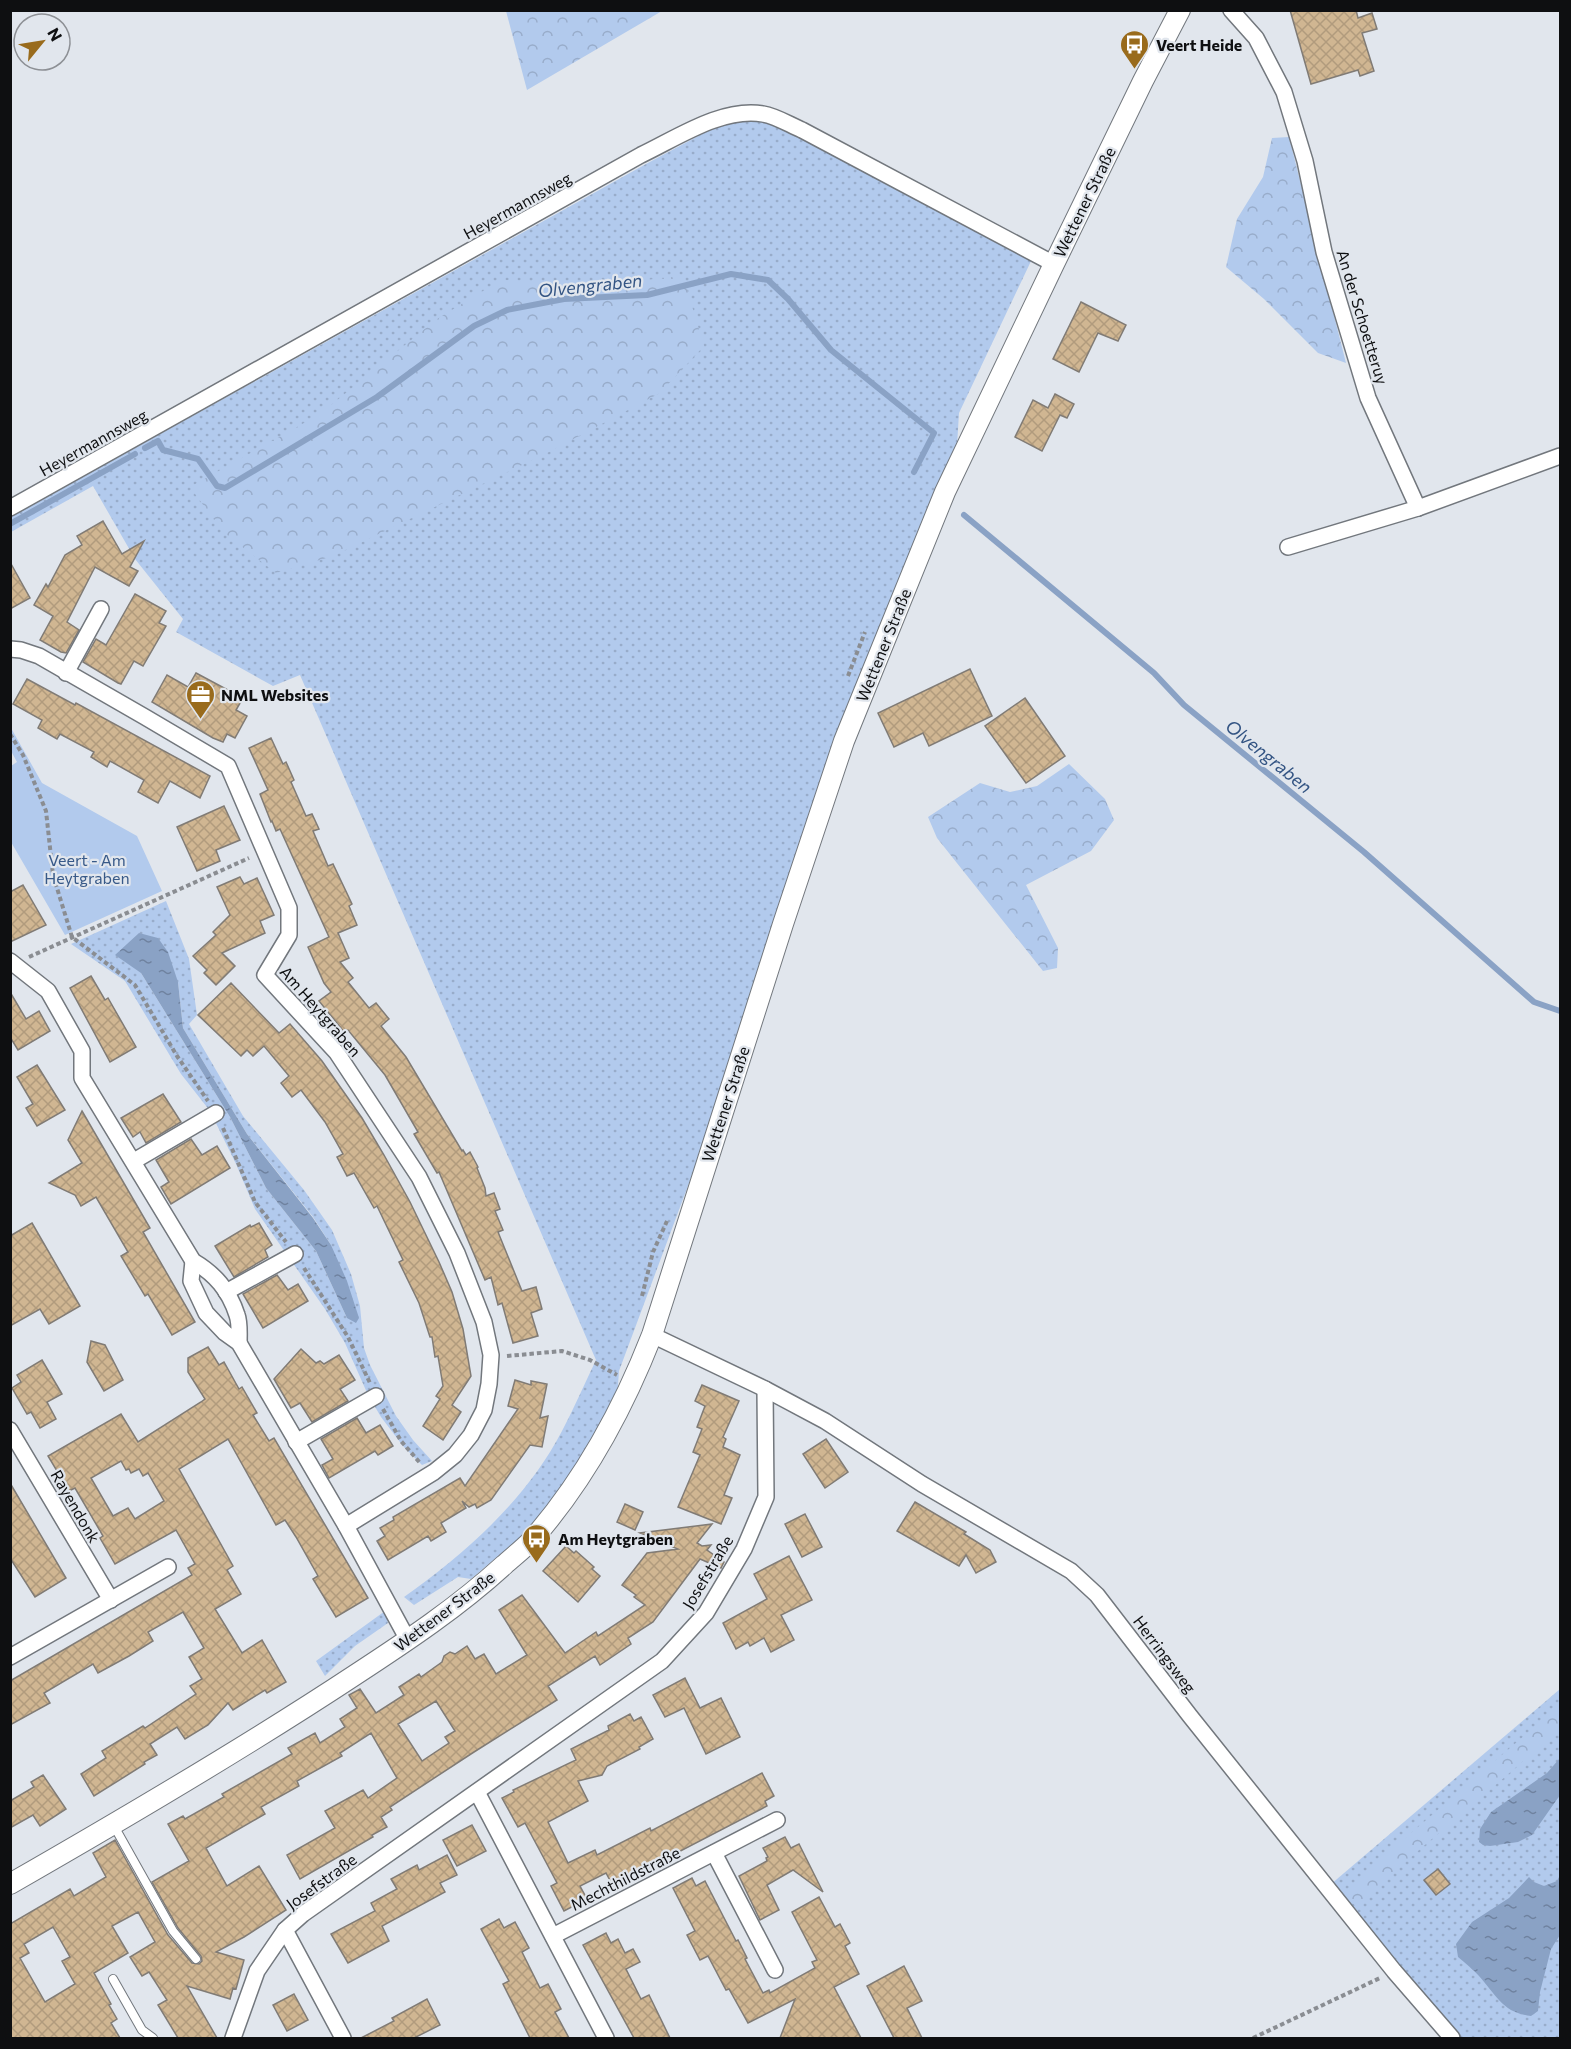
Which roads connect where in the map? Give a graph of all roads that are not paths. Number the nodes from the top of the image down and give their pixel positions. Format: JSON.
{"nodes":[{"id":1,"x":1180,"y":10,"type":"edge"},
{"id":2,"x":1231,"y":10,"type":"edge"},
{"id":3,"x":1053,"y":264,"type":"junction"},
{"id":4,"x":1560,"y":456,"type":"edge"},
{"id":5,"x":10,"y":508,"type":"edge"},
{"id":6,"x":1418,"y":508,"type":"junction"},
{"id":7,"x":1288,"y":548,"type":"dead end"},
{"id":8,"x":101,"y":609,"type":"dead end"},
{"id":9,"x":10,"y":649,"type":"edge"},
{"id":10,"x":66,"y":673,"type":"junction"},
{"id":11,"x":13,"y":962,"type":"edge"},
{"id":12,"x":216,"y":1113,"type":"dead end"},
{"id":13,"x":134,"y":1161,"type":"junction"},
{"id":14,"x":295,"y":1254,"type":"dead end"},
{"id":15,"x":193,"y":1262,"type":"junction"},
{"id":16,"x":226,"y":1292,"type":"junction"},
{"id":17,"x":652,"y":1335,"type":"junction"},
{"id":18,"x":239,"y":1343,"type":"junction"},
{"id":19,"x":765,"y":1389,"type":"junction"},
{"id":20,"x":375,"y":1396,"type":"dead end"},
{"id":21,"x":10,"y":1430,"type":"edge"},
{"id":22,"x":296,"y":1442,"type":"junction"},
{"id":23,"x":346,"y":1526,"type":"junction"},
{"id":24,"x":168,"y":1567,"type":"dead end"},
{"id":25,"x":111,"y":1600,"type":"junction"},
{"id":26,"x":408,"y":1640,"type":"junction"},
{"id":27,"x":10,"y":1657,"type":"edge"},
{"id":28,"x":477,"y":1792,"type":"junction"},
{"id":29,"x":777,"y":1820,"type":"dead end"},
{"id":30,"x":113,"y":1825,"type":"junction"},
{"id":31,"x":714,"y":1853,"type":"junction"},
{"id":32,"x":10,"y":1884,"type":"edge"},
{"id":33,"x":285,"y":1930,"type":"junction"},
{"id":34,"x":553,"y":1936,"type":"junction"},
{"id":35,"x":196,"y":1959,"type":"dead end"},
{"id":36,"x":775,"y":1970,"type":"dead end"},
{"id":37,"x":113,"y":1979,"type":"dead end"},
{"id":38,"x":153,"y":2038,"type":"edge"},
{"id":39,"x":233,"y":2038,"type":"edge"},
{"id":40,"x":343,"y":2038,"type":"edge"},
{"id":41,"x":606,"y":2038,"type":"edge"},
{"id":42,"x":1452,"y":2038,"type":"edge"}],
"edges":[{"from":1,"to":3,"type":"street","name":"Wettener Straße"},
{"from":2,"to":6,"type":"street","name":"An der Schoetteruy"},
{"from":3,"to":5,"type":"street","name":"Heyermannsweg"},
{"from":3,"to":17,"type":"street","name":"Wettener Straße"},
{"from":4,"to":6,"type":"street"},
{"from":6,"to":7,"type":"street"},
{"from":8,"to":10,"type":"street"},
{"from":9,"to":10,"type":"street","name":"Am Heytgraben"},
{"from":10,"to":23,"type":"street","name":"Am Heytgraben"},
{"from":11,"to":13,"type":"street"},
{"from":12,"to":13,"type":"street"},
{"from":13,"to":15,"type":"street"},
{"from":14,"to":16,"type":"street"},
{"from":15,"to":16,"type":"street"},
{"from":15,"to":18,"type":"street"},
{"from":16,"to":18,"type":"street"},
{"from":17,"to":19,"type":"street"},
{"from":17,"to":26,"type":"street","name":"Wettener Straße"},
{"from":18,"to":22,"type":"street"},
{"from":19,"to":28,"type":"street","name":"Josefstraße"},
{"from":19,"to":42,"type":"street","name":"Herringsweg"},
{"from":20,"to":22,"type":"street"},
{"from":21,"to":25,"type":"street","name":"Rayendonk"},
{"from":22,"to":23,"type":"street"},
{"from":23,"to":26,"type":"street"},
{"from":24,"to":25,"type":"street"},
{"from":25,"to":27,"type":"street"},
{"from":26,"to":30,"type":"street","name":"Wettener Straße"},
{"from":28,"to":33,"type":"street","name":"Josefstraße"},
{"from":28,"to":34,"type":"street"},
{"from":29,"to":31,"type":"street","name":"Mechthildstraße"},
{"from":30,"to":32,"type":"street","name":"Wettener Straße"},
{"from":30,"to":35,"type":"lane"},
{"from":31,"to":34,"type":"street","name":"Mechthildstraße"},
{"from":31,"to":36,"type":"street"},
{"from":33,"to":39,"type":"street","name":"Josefstraße"},
{"from":33,"to":40,"type":"street"},
{"from":34,"to":41,"type":"street"},
{"from":37,"to":38,"type":"lane"}]}
